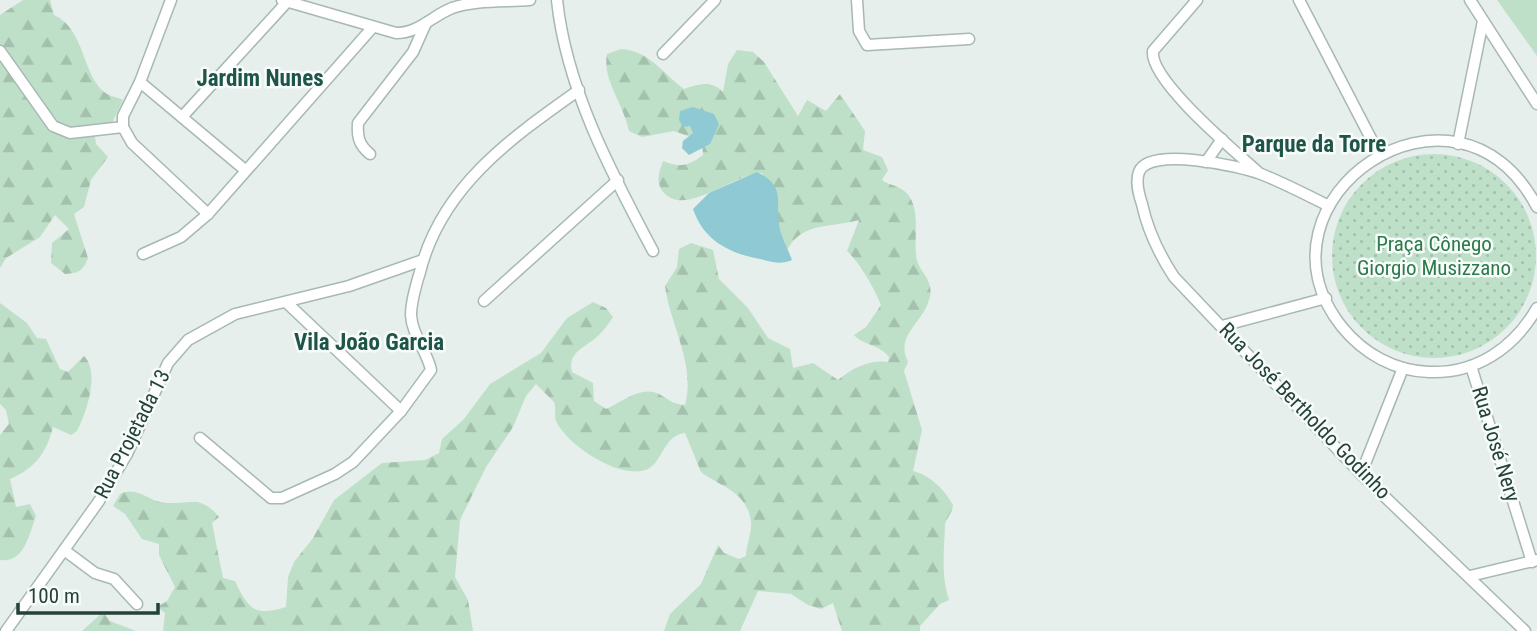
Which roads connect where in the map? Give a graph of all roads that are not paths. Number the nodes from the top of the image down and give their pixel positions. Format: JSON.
{"nodes":[{"id":1,"x":171,"y":0,"type":"edge"},
{"id":2,"x":530,"y":0,"type":"edge"},
{"id":3,"x":557,"y":0,"type":"edge"},
{"id":4,"x":715,"y":0,"type":"edge"},
{"id":5,"x":856,"y":0,"type":"edge"},
{"id":6,"x":1197,"y":0,"type":"edge"},
{"id":7,"x":1299,"y":0,"type":"edge"},
{"id":8,"x":1469,"y":0,"type":"edge"},
{"id":9,"x":284,"y":1,"type":"edge"},
{"id":10,"x":1483,"y":21,"type":"junction"},
{"id":11,"x":426,"y":23,"type":"junction"},
{"id":12,"x":372,"y":29,"type":"junction"},
{"id":13,"x":969,"y":39,"type":"dead end"},
{"id":14,"x":0,"y":51,"type":"edge"},
{"id":15,"x":663,"y":54,"type":"dead end"},
{"id":16,"x":140,"y":82,"type":"junction"},
{"id":17,"x":579,"y":90,"type":"junction"},
{"id":18,"x":1537,"y":104,"type":"edge"},
{"id":19,"x":182,"y":117,"type":"junction"},
{"id":20,"x":123,"y":127,"type":"junction"},
{"id":21,"x":1222,"y":139,"type":"junction"},
{"id":22,"x":1458,"y":144,"type":"junction"},
{"id":23,"x":370,"y":154,"type":"dead end"},
{"id":24,"x":1379,"y":154,"type":"junction"},
{"id":25,"x":1206,"y":162,"type":"junction"},
{"id":26,"x":245,"y":170,"type":"junction"},
{"id":27,"x":1259,"y":173,"type":"junction"},
{"id":28,"x":618,"y":180,"type":"junction"},
{"id":29,"x":1534,"y":191,"type":"edge"},
{"id":30,"x":1329,"y":206,"type":"junction"},
{"id":31,"x":1537,"y":207,"type":"edge"},
{"id":32,"x":208,"y":214,"type":"junction"},
{"id":33,"x":653,"y":251,"type":"dead end"},
{"id":34,"x":143,"y":254,"type":"dead end"},
{"id":35,"x":423,"y":260,"type":"junction"},
{"id":36,"x":1326,"y":298,"type":"junction"},
{"id":37,"x":484,"y":301,"type":"dead end"},
{"id":38,"x":287,"y":303,"type":"junction"},
{"id":39,"x":1537,"y":308,"type":"edge"},
{"id":40,"x":1222,"y":326,"type":"junction"},
{"id":41,"x":1533,"y":326,"type":"edge"},
{"id":42,"x":1471,"y":366,"type":"junction"},
{"id":43,"x":1403,"y":368,"type":"junction"},
{"id":44,"x":401,"y":411,"type":"junction"},
{"id":45,"x":200,"y":438,"type":"dead end"},
{"id":46,"x":1361,"y":474,"type":"junction"},
{"id":47,"x":64,"y":550,"type":"junction"},
{"id":48,"x":1535,"y":561,"type":"edge"},
{"id":49,"x":1470,"y":576,"type":"junction"},
{"id":50,"x":137,"y":604,"type":"dead end"},
{"id":51,"x":6,"y":631,"type":"edge"},
{"id":52,"x":1525,"y":631,"type":"edge"}],
"edges":[{"from":1,"to":16,"type":"street"},
{"from":2,"to":11,"type":"street"},
{"from":3,"to":17,"type":"street"},
{"from":4,"to":15,"type":"street"},
{"from":5,"to":13,"type":"street"},
{"from":6,"to":21,"type":"street"},
{"from":7,"to":24,"type":"street"},
{"from":8,"to":10,"type":"street"},
{"from":9,"to":12,"type":"street"},
{"from":9,"to":19,"type":"street"},
{"from":10,"to":18,"type":"street"},
{"from":10,"to":22,"type":"street"},
{"from":11,"to":12,"type":"street"},
{"from":11,"to":23,"type":"street"},
{"from":12,"to":26,"type":"street"},
{"from":14,"to":20,"type":"street"},
{"from":16,"to":19,"type":"street"},
{"from":16,"to":20,"type":"street"},
{"from":17,"to":28,"type":"street"},
{"from":17,"to":35,"type":"street"},
{"from":19,"to":26,"type":"street"},
{"from":20,"to":32,"type":"street"},
{"from":21,"to":25,"type":"street"},
{"from":21,"to":27,"type":"street"},
{"from":22,"to":24,"type":"street"},
{"from":22,"to":29,"type":"street"},
{"from":24,"to":30,"type":"street"},
{"from":25,"to":27,"type":"street"},
{"from":25,"to":40,"type":"street","name":"Rua José Bertholdo Godinho"},
{"from":26,"to":32,"type":"street"},
{"from":27,"to":30,"type":"street"},
{"from":28,"to":33,"type":"street"},
{"from":28,"to":37,"type":"street"},
{"from":29,"to":31,"type":"street"},
{"from":30,"to":36,"type":"street"},
{"from":32,"to":34,"type":"street"},
{"from":35,"to":38,"type":"street","name":"Rua Projetada 13"},
{"from":35,"to":44,"type":"street"},
{"from":36,"to":40,"type":"street"},
{"from":36,"to":43,"type":"street"},
{"from":38,"to":44,"type":"street"},
{"from":38,"to":47,"type":"street","name":"Rua Projetada 13"},
{"from":39,"to":41,"type":"street"},
{"from":40,"to":46,"type":"street","name":"Rua José Bertholdo Godinho"},
{"from":41,"to":42,"type":"street"},
{"from":42,"to":43,"type":"street"},
{"from":42,"to":48,"type":"street","name":"Rua José Nery"},
{"from":43,"to":46,"type":"street"},
{"from":44,"to":45,"type":"street"},
{"from":46,"to":49,"type":"street","name":"Rua José Bertholdo Godinho"},
{"from":47,"to":50,"type":"street"},
{"from":47,"to":51,"type":"street","name":"Rua Projetada 13"},
{"from":48,"to":49,"type":"street"},
{"from":49,"to":52,"type":"street","name":"Rua José Bertholdo Godinho"}]}
